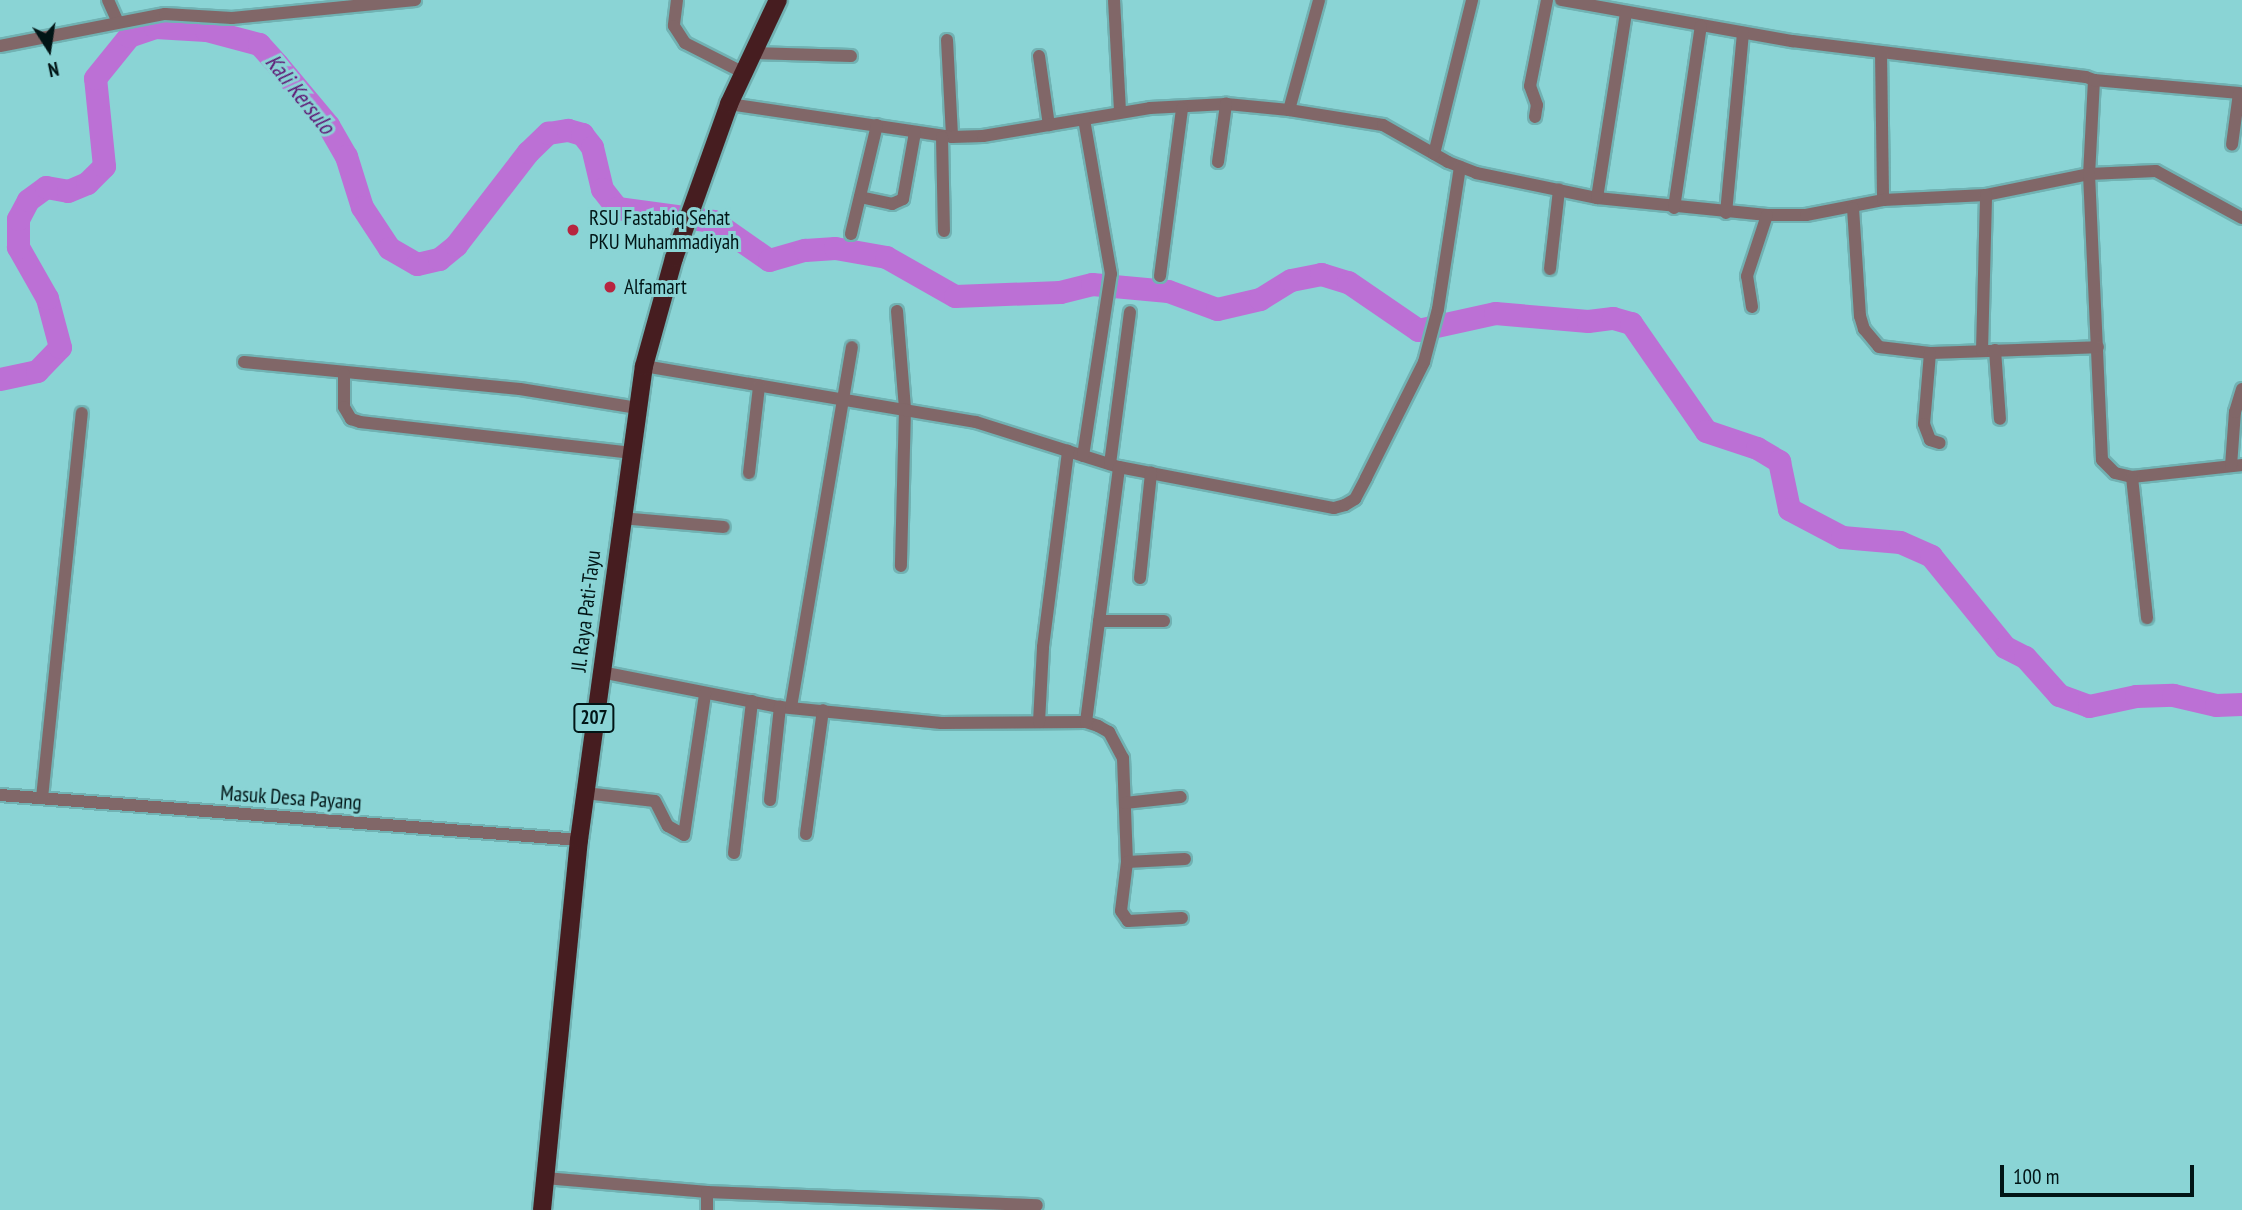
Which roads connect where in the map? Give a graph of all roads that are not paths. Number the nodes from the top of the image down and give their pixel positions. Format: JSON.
{"nodes":[{"id":1,"x":108,"y":0,"type":"edge"},
{"id":2,"x":415,"y":0,"type":"edge"},
{"id":3,"x":677,"y":0,"type":"edge"},
{"id":4,"x":778,"y":0,"type":"edge"},
{"id":5,"x":1114,"y":0,"type":"edge"},
{"id":6,"x":1319,"y":0,"type":"edge"},
{"id":7,"x":1472,"y":0,"type":"edge"},
{"id":8,"x":1547,"y":0,"type":"edge"},
{"id":9,"x":1561,"y":0,"type":"edge"},
{"id":10,"x":1626,"y":13,"type":"junction"},
{"id":11,"x":118,"y":22,"type":"junction"},
{"id":12,"x":1701,"y":26,"type":"junction"},
{"id":13,"x":1743,"y":33,"type":"junction"},
{"id":14,"x":947,"y":40,"type":"dead end"},
{"id":15,"x":0,"y":46,"type":"edge"},
{"id":16,"x":1881,"y":52,"type":"junction"},
{"id":17,"x":753,"y":53,"type":"junction"},
{"id":18,"x":852,"y":55,"type":"dead end"},
{"id":19,"x":1039,"y":56,"type":"dead end"},
{"id":20,"x":744,"y":73,"type":"junction"},
{"id":21,"x":2094,"y":80,"type":"junction"},
{"id":22,"x":2241,"y":93,"type":"edge"},
{"id":23,"x":729,"y":104,"type":"junction"},
{"id":24,"x":1226,"y":104,"type":"junction"},
{"id":25,"x":1182,"y":108,"type":"junction"},
{"id":26,"x":1289,"y":110,"type":"junction"},
{"id":27,"x":1120,"y":112,"type":"junction"},
{"id":28,"x":1535,"y":117,"type":"dead end"},
{"id":29,"x":1084,"y":120,"type":"junction"},
{"id":30,"x":877,"y":125,"type":"junction"},
{"id":31,"x":1049,"y":125,"type":"junction"},
{"id":32,"x":915,"y":132,"type":"junction"},
{"id":33,"x":947,"y":137,"type":"junction"},
{"id":34,"x":2232,"y":145,"type":"dead end"},
{"id":35,"x":1434,"y":154,"type":"junction"},
{"id":36,"x":1218,"y":162,"type":"dead end"},
{"id":37,"x":1460,"y":167,"type":"junction"},
{"id":38,"x":2090,"y":174,"type":"junction"},
{"id":39,"x":1559,"y":190,"type":"junction"},
{"id":40,"x":1986,"y":195,"type":"junction"},
{"id":41,"x":860,"y":197,"type":"junction"},
{"id":42,"x":1597,"y":198,"type":"junction"},
{"id":43,"x":1883,"y":200,"type":"junction"},
{"id":44,"x":1674,"y":208,"type":"junction"},
{"id":45,"x":1853,"y":208,"type":"junction"},
{"id":46,"x":1726,"y":213,"type":"junction"},
{"id":47,"x":1767,"y":215,"type":"junction"},
{"id":48,"x":2242,"y":218,"type":"edge"},
{"id":49,"x":944,"y":230,"type":"dead end"},
{"id":50,"x":851,"y":234,"type":"dead end"},
{"id":51,"x":1550,"y":269,"type":"dead end"},
{"id":52,"x":1160,"y":276,"type":"dead end"},
{"id":53,"x":1752,"y":307,"type":"dead end"},
{"id":54,"x":897,"y":311,"type":"dead end"},
{"id":55,"x":1130,"y":312,"type":"dead end"},
{"id":56,"x":852,"y":347,"type":"dead end"},
{"id":57,"x":2098,"y":347,"type":"junction"},
{"id":58,"x":1989,"y":351,"type":"junction"},
{"id":59,"x":1930,"y":353,"type":"junction"},
{"id":60,"x":243,"y":362,"type":"dead end"},
{"id":61,"x":644,"y":366,"type":"junction"},
{"id":62,"x":344,"y":374,"type":"junction"},
{"id":63,"x":759,"y":386,"type":"junction"},
{"id":64,"x":2242,"y":389,"type":"edge"},
{"id":65,"x":844,"y":401,"type":"junction"},
{"id":66,"x":636,"y":408,"type":"junction"},
{"id":67,"x":905,"y":409,"type":"junction"},
{"id":68,"x":82,"y":412,"type":"dead end"},
{"id":69,"x":2000,"y":419,"type":"dead end"},
{"id":70,"x":1940,"y":443,"type":"dead end"},
{"id":71,"x":1068,"y":451,"type":"junction"},
{"id":72,"x":630,"y":453,"type":"junction"},
{"id":73,"x":1083,"y":456,"type":"junction"},
{"id":74,"x":2236,"y":465,"type":"edge"},
{"id":75,"x":1115,"y":466,"type":"junction"},
{"id":76,"x":749,"y":473,"type":"dead end"},
{"id":77,"x":1151,"y":473,"type":"junction"},
{"id":78,"x":2132,"y":477,"type":"junction"},
{"id":79,"x":621,"y":518,"type":"junction"},
{"id":80,"x":724,"y":527,"type":"dead end"},
{"id":81,"x":901,"y":566,"type":"dead end"},
{"id":82,"x":1140,"y":578,"type":"dead end"},
{"id":83,"x":2147,"y":618,"type":"dead end"},
{"id":84,"x":1099,"y":621,"type":"junction"},
{"id":85,"x":1164,"y":621,"type":"dead end"},
{"id":86,"x":601,"y":672,"type":"junction"},
{"id":87,"x":705,"y":694,"type":"junction"},
{"id":88,"x":752,"y":701,"type":"junction"},
{"id":89,"x":785,"y":707,"type":"junction"},
{"id":90,"x":823,"y":710,"type":"junction"},
{"id":91,"x":1039,"y":722,"type":"junction"},
{"id":92,"x":1086,"y":722,"type":"junction"},
{"id":93,"x":585,"y":793,"type":"junction"},
{"id":94,"x":0,"y":794,"type":"edge"},
{"id":95,"x":1181,"y":797,"type":"dead end"},
{"id":96,"x":42,"y":798,"type":"junction"},
{"id":97,"x":770,"y":800,"type":"dead end"},
{"id":98,"x":1125,"y":803,"type":"junction"},
{"id":99,"x":806,"y":834,"type":"dead end"},
{"id":100,"x":579,"y":840,"type":"junction"},
{"id":101,"x":734,"y":853,"type":"dead end"},
{"id":102,"x":1185,"y":859,"type":"dead end"},
{"id":103,"x":1127,"y":862,"type":"junction"},
{"id":104,"x":1182,"y":918,"type":"dead end"},
{"id":105,"x":545,"y":1178,"type":"junction"},
{"id":106,"x":707,"y":1192,"type":"junction"},
{"id":107,"x":1037,"y":1205,"type":"dead end"},
{"id":108,"x":542,"y":1210,"type":"edge"},
{"id":109,"x":707,"y":1210,"type":"edge"}],
"edges":[{"from":1,"to":11,"type":"street"},
{"from":2,"to":11,"type":"street"},
{"from":3,"to":20,"type":"street"},
{"from":4,"to":17,"type":"main road"},
{"from":5,"to":27,"type":"street"},
{"from":6,"to":26,"type":"street"},
{"from":7,"to":35,"type":"street"},
{"from":8,"to":28,"type":"street"},
{"from":9,"to":10,"type":"street"},
{"from":10,"to":12,"type":"street"},
{"from":10,"to":42,"type":"street"},
{"from":11,"to":15,"type":"street"},
{"from":12,"to":13,"type":"street"},
{"from":12,"to":44,"type":"street"},
{"from":13,"to":16,"type":"street"},
{"from":13,"to":46,"type":"street"},
{"from":14,"to":33,"type":"street"},
{"from":16,"to":21,"type":"street"},
{"from":16,"to":43,"type":"street"},
{"from":17,"to":18,"type":"street"},
{"from":17,"to":20,"type":"main road"},
{"from":19,"to":31,"type":"street"},
{"from":20,"to":23,"type":"main road"},
{"from":21,"to":22,"type":"street"},
{"from":21,"to":38,"type":"street"},
{"from":22,"to":34,"type":"street"},
{"from":23,"to":30,"type":"street"},
{"from":23,"to":61,"type":"main road","name":"Jl. Raya Pati-Tayu","number":"207"},
{"from":24,"to":25,"type":"street"},
{"from":24,"to":26,"type":"street"},
{"from":24,"to":36,"type":"street"},
{"from":25,"to":27,"type":"street"},
{"from":25,"to":52,"type":"street"},
{"from":26,"to":35,"type":"street"},
{"from":27,"to":29,"type":"street"},
{"from":29,"to":31,"type":"street"},
{"from":29,"to":73,"type":"street"},
{"from":30,"to":32,"type":"street"},
{"from":30,"to":41,"type":"street"},
{"from":31,"to":33,"type":"street"},
{"from":32,"to":33,"type":"street"},
{"from":32,"to":41,"type":"street"},
{"from":33,"to":49,"type":"street"},
{"from":35,"to":37,"type":"street"},
{"from":37,"to":39,"type":"street"},
{"from":37,"to":77,"type":"street"},
{"from":38,"to":40,"type":"street"},
{"from":38,"to":48,"type":"street"},
{"from":38,"to":57,"type":"street"},
{"from":39,"to":42,"type":"street"},
{"from":39,"to":51,"type":"street"},
{"from":40,"to":43,"type":"street"},
{"from":40,"to":58,"type":"street"},
{"from":41,"to":50,"type":"street"},
{"from":42,"to":44,"type":"street"},
{"from":43,"to":45,"type":"street"},
{"from":44,"to":46,"type":"street"},
{"from":45,"to":47,"type":"street"},
{"from":45,"to":59,"type":"street"},
{"from":46,"to":47,"type":"street"},
{"from":47,"to":53,"type":"street"},
{"from":54,"to":67,"type":"street"},
{"from":55,"to":75,"type":"street"},
{"from":56,"to":65,"type":"street"},
{"from":57,"to":58,"type":"street"},
{"from":57,"to":78,"type":"street"},
{"from":58,"to":59,"type":"street"},
{"from":58,"to":69,"type":"street"},
{"from":59,"to":70,"type":"street"},
{"from":60,"to":62,"type":"street"},
{"from":61,"to":63,"type":"street"},
{"from":61,"to":66,"type":"main road","name":"Jl. Raya Pati-Tayu","number":"207"},
{"from":62,"to":66,"type":"street"},
{"from":62,"to":72,"type":"street"},
{"from":63,"to":65,"type":"street"},
{"from":63,"to":76,"type":"street"},
{"from":64,"to":74,"type":"street"},
{"from":65,"to":67,"type":"street"},
{"from":65,"to":89,"type":"street"},
{"from":66,"to":72,"type":"main road","name":"Jl. Raya Pati-Tayu","number":"207"},
{"from":67,"to":71,"type":"street"},
{"from":67,"to":81,"type":"street"},
{"from":68,"to":96,"type":"street"},
{"from":71,"to":73,"type":"street"},
{"from":71,"to":91,"type":"street"},
{"from":72,"to":79,"type":"main road","name":"Jl. Raya Pati-Tayu","number":"207"},
{"from":73,"to":75,"type":"street"},
{"from":74,"to":78,"type":"street"},
{"from":75,"to":77,"type":"street"},
{"from":75,"to":84,"type":"street"},
{"from":77,"to":82,"type":"street"},
{"from":78,"to":83,"type":"street"},
{"from":79,"to":80,"type":"street"},
{"from":79,"to":86,"type":"main road","name":"Jl. Raya Pati-Tayu","number":"207"},
{"from":84,"to":85,"type":"street"},
{"from":84,"to":92,"type":"street"},
{"from":86,"to":87,"type":"street"},
{"from":86,"to":93,"type":"main road","name":"Jl. Raya Pati-Tayu","number":"207"},
{"from":87,"to":88,"type":"street"},
{"from":87,"to":93,"type":"street"},
{"from":88,"to":89,"type":"street"},
{"from":88,"to":101,"type":"street"},
{"from":89,"to":90,"type":"street"},
{"from":89,"to":97,"type":"street"},
{"from":90,"to":91,"type":"street"},
{"from":90,"to":99,"type":"street"},
{"from":91,"to":92,"type":"street"},
{"from":92,"to":98,"type":"street"},
{"from":93,"to":100,"type":"main road","name":"Jl. Raya Pati-Tayu","number":"207"},
{"from":94,"to":96,"type":"street","name":"Masuk Desa Payang"},
{"from":95,"to":98,"type":"street"},
{"from":96,"to":100,"type":"street","name":"Masuk Desa Payang"},
{"from":98,"to":103,"type":"street"},
{"from":100,"to":105,"type":"main road","name":"Jl. Raya Pati-Tayu","number":"207"},
{"from":102,"to":103,"type":"street"},
{"from":103,"to":104,"type":"street"},
{"from":105,"to":106,"type":"street"},
{"from":105,"to":108,"type":"main road","name":"Jl. Raya Pati-Tayu","number":"207"},
{"from":106,"to":107,"type":"street"},
{"from":106,"to":109,"type":"street"}]}
